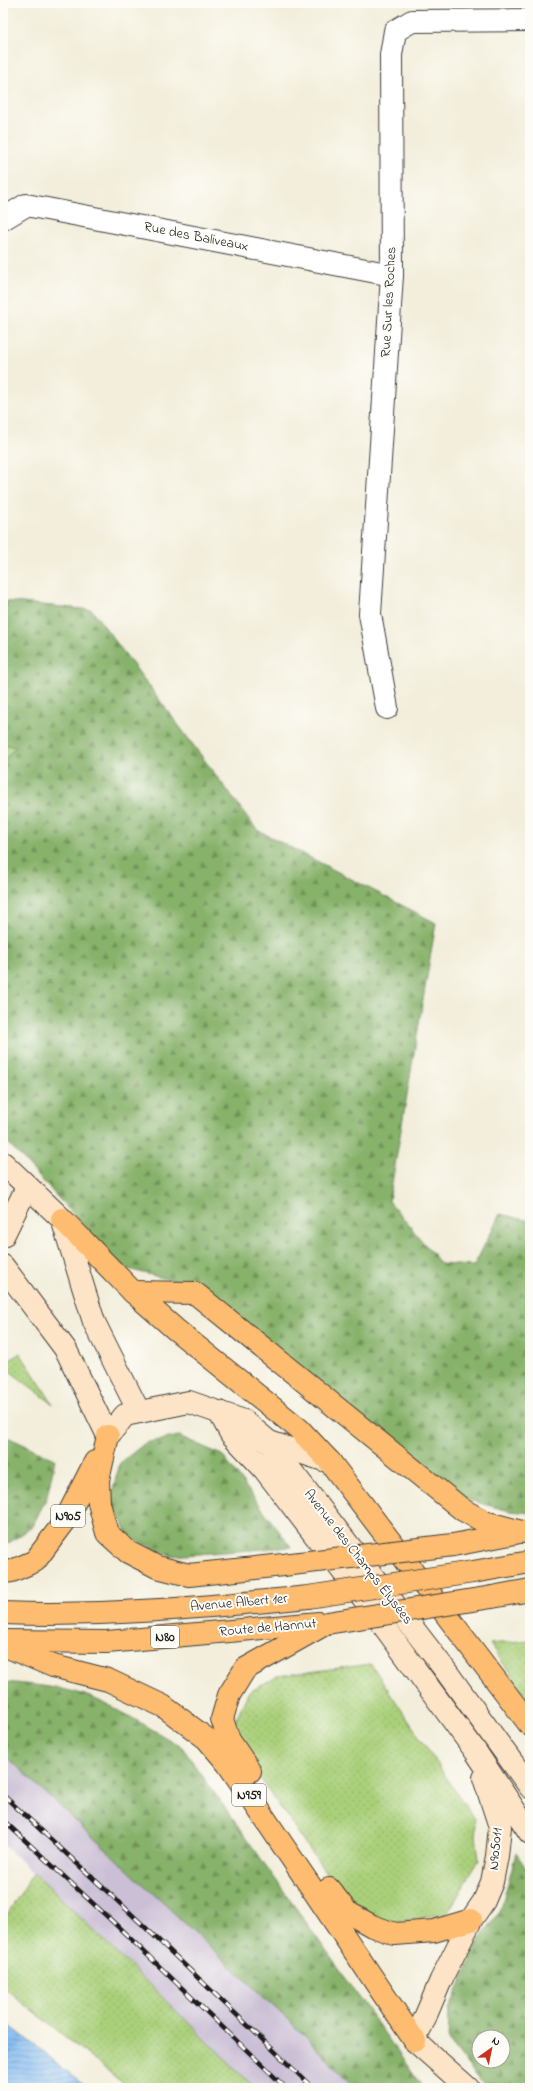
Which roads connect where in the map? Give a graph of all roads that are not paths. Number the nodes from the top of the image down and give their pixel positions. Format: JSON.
{"nodes":[{"id":1,"x":530,"y":20,"type":"edge"},
{"id":2,"x":3,"y":219,"type":"edge"},
{"id":3,"x":392,"y":275,"type":"junction"},
{"id":4,"x":387,"y":708,"type":"dead end"},
{"id":5,"x":3,"y":1163,"type":"edge"},
{"id":6,"x":27,"y":1187,"type":"junction"},
{"id":7,"x":62,"y":1219,"type":"junction"},
{"id":8,"x":3,"y":1236,"type":"edge"},
{"id":9,"x":3,"y":1266,"type":"edge"},
{"id":10,"x":133,"y":1292,"type":"junction"},
{"id":11,"x":139,"y":1412,"type":"junction"},
{"id":12,"x":219,"y":1412,"type":"junction"},
{"id":13,"x":108,"y":1436,"type":"junction"},
{"id":14,"x":269,"y":1442,"type":"junction"},
{"id":15,"x":330,"y":1462,"type":"junction"},
{"id":16,"x":526,"y":1531,"type":"edge"},
{"id":17,"x":530,"y":1562,"type":"edge"},
{"id":18,"x":3,"y":1572,"type":"edge"},
{"id":19,"x":530,"y":1590,"type":"edge"},
{"id":20,"x":3,"y":1613,"type":"edge"},
{"id":21,"x":327,"y":1623,"type":"junction"},
{"id":22,"x":3,"y":1641,"type":"edge"},
{"id":23,"x":3,"y":1644,"type":"edge"},
{"id":24,"x":530,"y":1725,"type":"edge"},
{"id":25,"x":476,"y":1752,"type":"junction"},
{"id":26,"x":530,"y":1787,"type":"edge"},
{"id":27,"x":530,"y":1833,"type":"edge"},
{"id":28,"x":471,"y":1920,"type":"junction"},
{"id":29,"x":416,"y":2041,"type":"junction"},
{"id":30,"x":444,"y":2088,"type":"edge"},
{"id":31,"x":468,"y":2088,"type":"edge"}],
"edges":[{"from":1,"to":3,"type":"street","name":"Rue Sur les Roches"},
{"from":2,"to":3,"type":"street","name":"Rue des Baliveaux"},
{"from":3,"to":4,"type":"street","name":"Rue Sur les Roches"},
{"from":5,"to":6,"type":"main road"},
{"from":6,"to":7,"type":"main road"},
{"from":6,"to":8,"type":"main road"},
{"from":7,"to":10,"type":"main road"},
{"from":7,"to":11,"type":"main road"},
{"from":9,"to":13,"type":"main road"},
{"from":10,"to":15,"type":"main road"},
{"from":10,"to":16,"type":"main road"},
{"from":11,"to":12,"type":"main road","name":"Avenue des Champs Élysées","number":"N905"},
{"from":11,"to":13,"type":"main road","name":"Avenue des Champs Élysées","number":"N905"},
{"from":12,"to":14,"type":"main road","name":"Avenue des Champs Élysées","number":"N905"},
{"from":12,"to":25,"type":"main road"},
{"from":13,"to":16,"type":"main road","bridge":true},
{"from":13,"to":18,"type":"main road","number":"N905"},
{"from":14,"to":15,"type":"main road"},
{"from":14,"to":26,"type":"main road","name":"Avenue des Champs Élysées","number":"N905"},
{"from":15,"to":24,"type":"main road"},
{"from":17,"to":20,"type":"main road","name":"Avenue Albert 1er","number":"N80","bridge":true},
{"from":19,"to":21,"type":"main road","name":"Route de Hannut","number":"N80","bridge":true},
{"from":21,"to":22,"type":"main road","name":"Route de Hannut","number":"N80"},
{"from":21,"to":28,"type":"main road"},
{"from":23,"to":29,"type":"main road","number":"N959"},
{"from":25,"to":27,"type":"main road"},
{"from":25,"to":28,"type":"main road","name":"N905011","number":"N905011"},
{"from":28,"to":29,"type":"main road","name":"N905011"},
{"from":29,"to":30,"type":"main road","number":"N959"},
{"from":29,"to":31,"type":"main road"}]}
